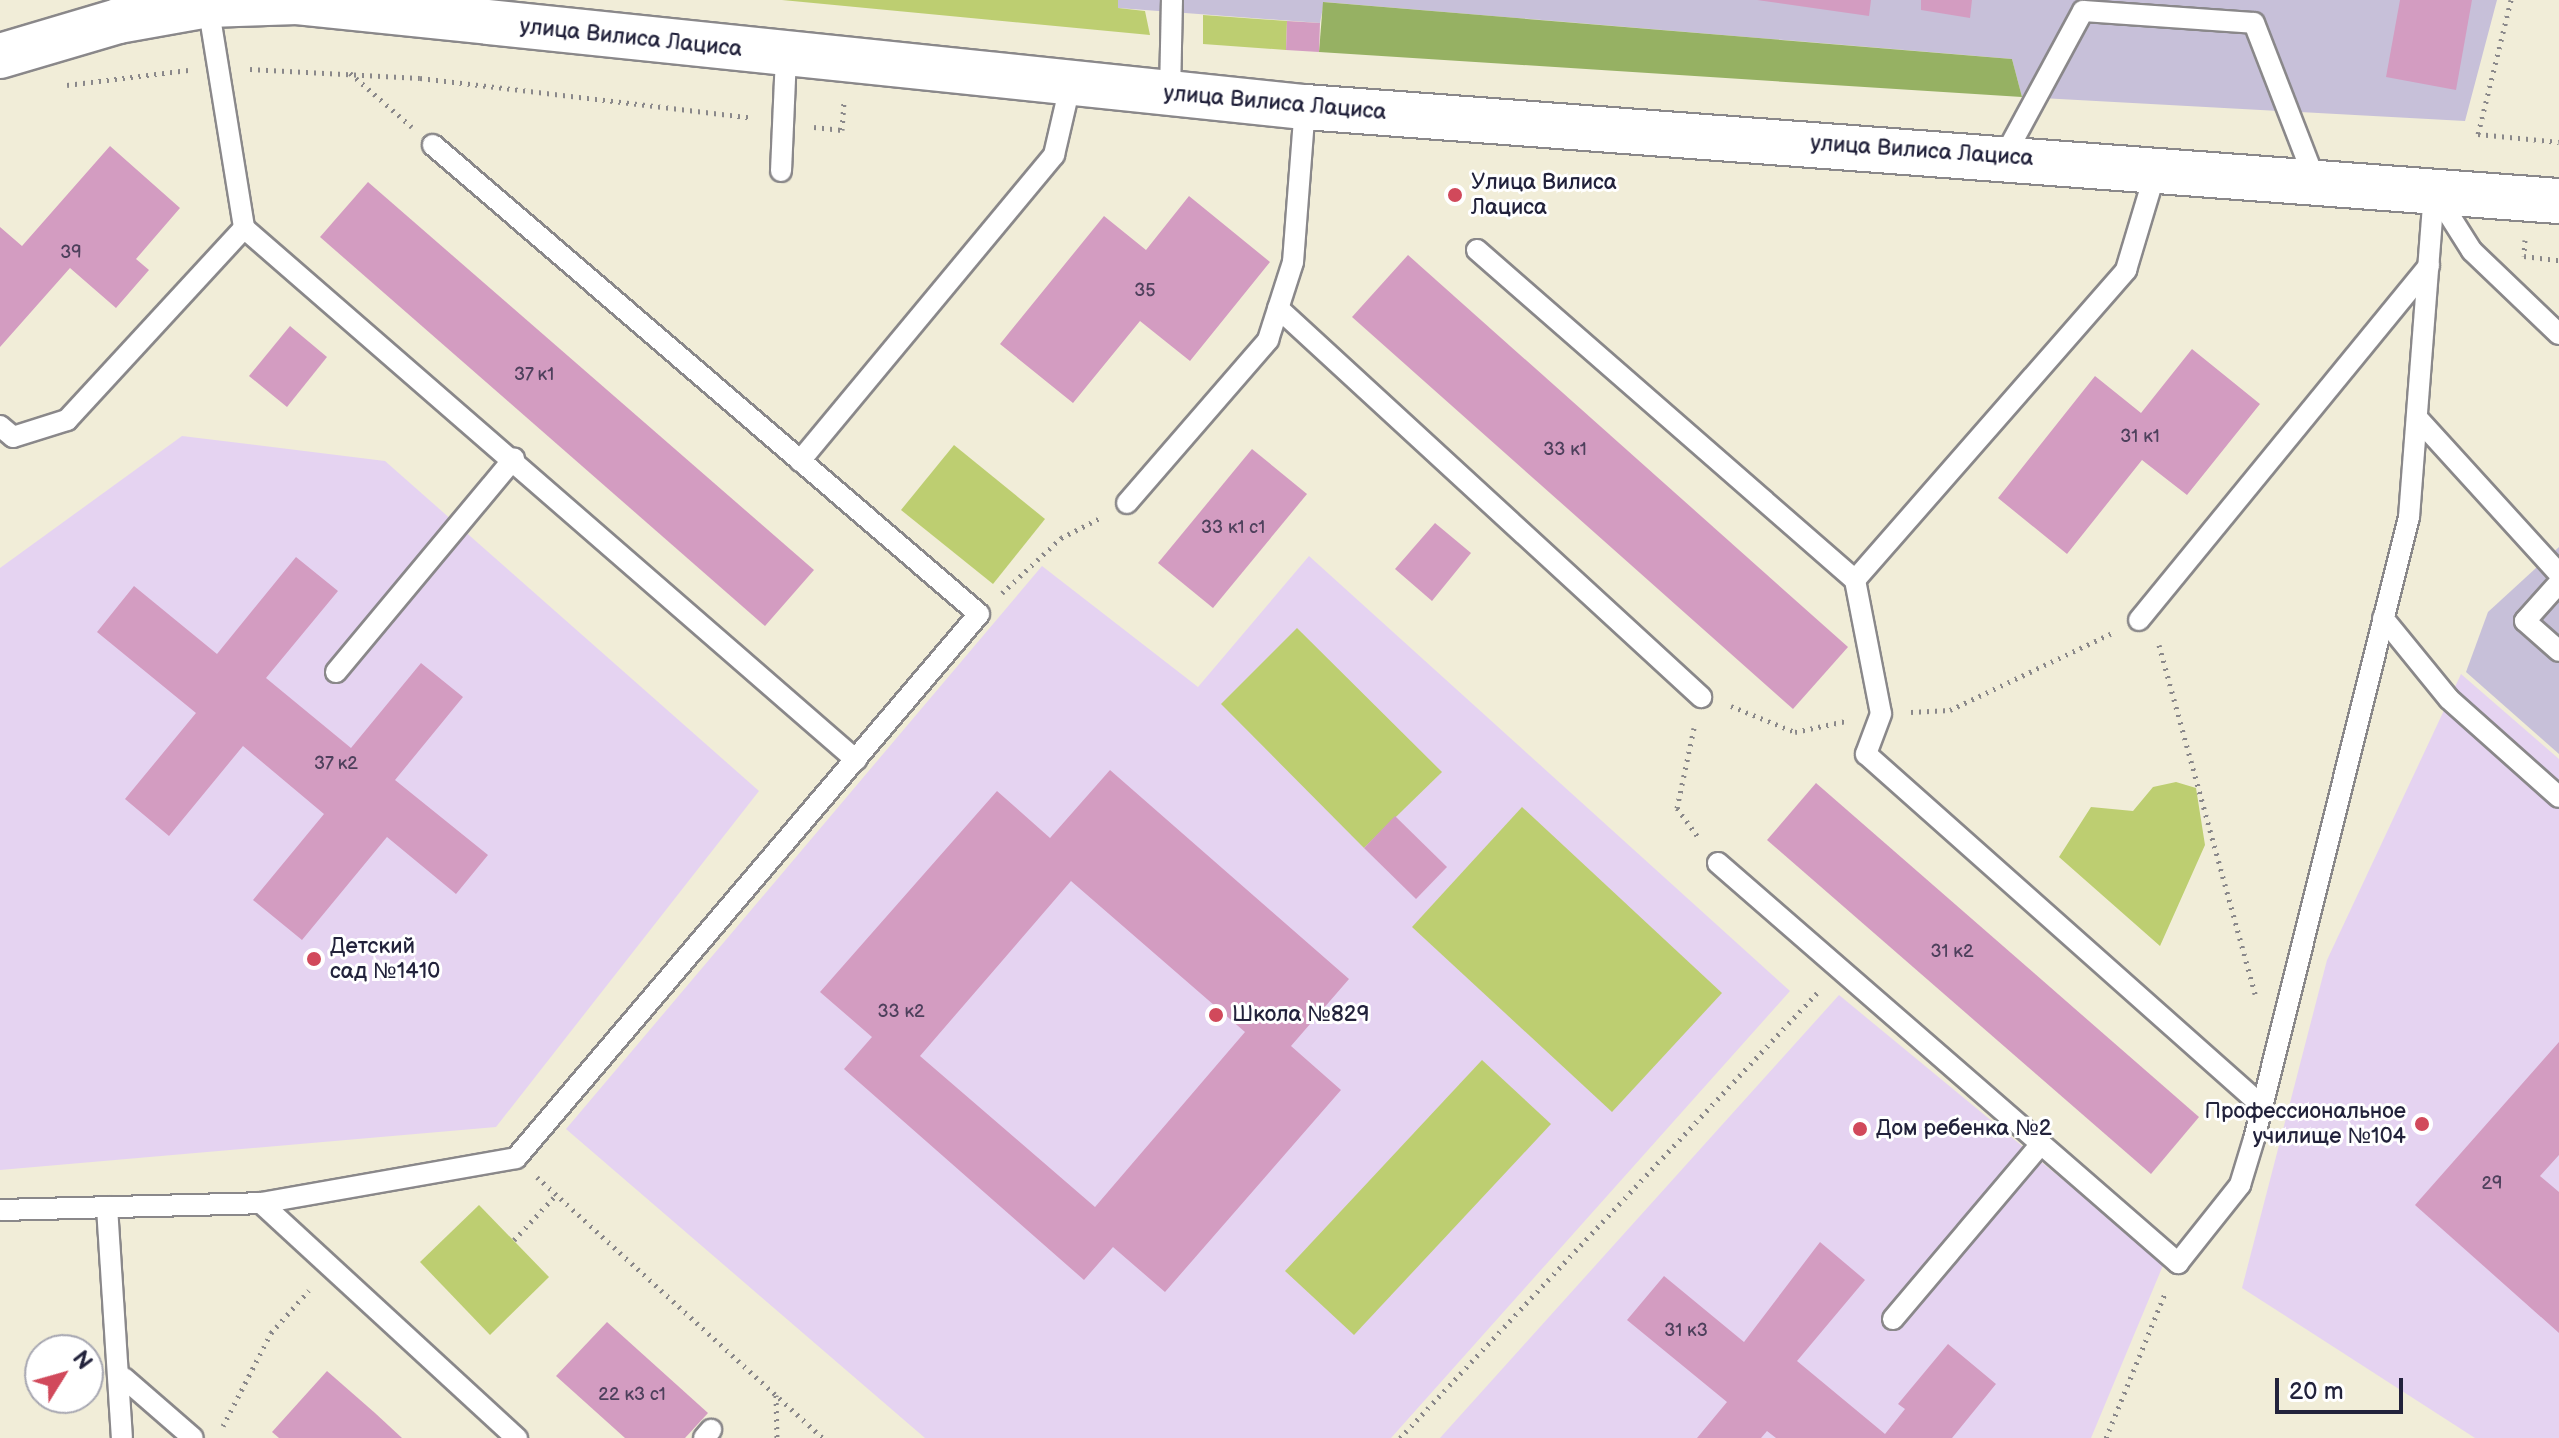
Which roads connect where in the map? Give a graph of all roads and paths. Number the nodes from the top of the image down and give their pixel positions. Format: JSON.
{"nodes":[{"id":1,"x":1172,"y":0,"type":"edge"},
{"id":2,"x":2511,"y":0,"type":"edge"},
{"id":3,"x":208,"y":5,"type":"junction"},
{"id":4,"x":434,"y":8,"type":"edge"},
{"id":5,"x":786,"y":55,"type":"junction"},
{"id":6,"x":0,"y":56,"type":"edge"},
{"id":7,"x":847,"y":61,"type":"junction"},
{"id":8,"x":224,"y":69,"type":"junction"},
{"id":9,"x":349,"y":72,"type":"junction"},
{"id":10,"x":1070,"y":86,"type":"junction"},
{"id":11,"x":56,"y":88,"type":"dead end"},
{"id":12,"x":1170,"y":94,"type":"junction"},
{"id":13,"x":1305,"y":107,"type":"junction"},
{"id":14,"x":783,"y":122,"type":"junction"},
{"id":15,"x":2559,"y":142,"type":"edge"},
{"id":16,"x":433,"y":145,"type":"joint"},
{"id":17,"x":2004,"y":157,"type":"junction"},
{"id":18,"x":2156,"y":170,"type":"junction"},
{"id":19,"x":781,"y":171,"type":"dead end"},
{"id":20,"x":2316,"y":183,"type":"junction"},
{"id":21,"x":2434,"y":191,"type":"junction"},
{"id":22,"x":2559,"y":201,"type":"edge"},
{"id":23,"x":244,"y":228,"type":"junction"},
{"id":24,"x":1477,"y":250,"type":"dead end"},
{"id":25,"x":2429,"y":266,"type":"junction"},
{"id":26,"x":1278,"y":308,"type":"junction"},
{"id":27,"x":2559,"y":334,"type":"edge"},
{"id":28,"x":2420,"y":421,"type":"junction"},
{"id":29,"x":0,"y":426,"type":"edge"},
{"id":30,"x":514,"y":458,"type":"junction"},
{"id":31,"x":800,"y":461,"type":"junction"},
{"id":32,"x":1127,"y":503,"type":"joint"},
{"id":33,"x":2559,"y":574,"type":"edge"},
{"id":34,"x":1855,"y":580,"type":"junction"},
{"id":35,"x":2559,"y":583,"type":"edge"},
{"id":36,"x":979,"y":614,"type":"junction"},
{"id":37,"x":2383,"y":618,"type":"junction"},
{"id":38,"x":2139,"y":620,"type":"junction"},
{"id":39,"x":2559,"y":651,"type":"edge"},
{"id":40,"x":336,"y":672,"type":"dead end"},
{"id":41,"x":1701,"y":697,"type":"junction"},
{"id":42,"x":1881,"y":714,"type":"junction"},
{"id":43,"x":856,"y":760,"type":"junction"},
{"id":44,"x":2559,"y":797,"type":"edge"},
{"id":45,"x":1718,"y":863,"type":"joint"},
{"id":46,"x":1836,"y":968,"type":"junction"},
{"id":47,"x":2274,"y":1061,"type":"junction"},
{"id":48,"x":2262,"y":1106,"type":"junction"},
{"id":49,"x":2041,"y":1144,"type":"junction"},
{"id":50,"x":516,"y":1158,"type":"junction"},
{"id":51,"x":556,"y":1195,"type":"junction"},
{"id":52,"x":261,"y":1203,"type":"junction"},
{"id":53,"x":107,"y":1207,"type":"junction"},
{"id":54,"x":0,"y":1210,"type":"edge"},
{"id":55,"x":514,"y":1240,"type":"dead end"},
{"id":56,"x":2178,"y":1263,"type":"junction"},
{"id":57,"x":330,"y":1265,"type":"junction"},
{"id":58,"x":1893,"y":1319,"type":"dead end"},
{"id":59,"x":124,"y":1378,"type":"junction"},
{"id":60,"x":776,"y":1395,"type":"junction"},
{"id":61,"x":122,"y":1438,"type":"edge"},
{"id":62,"x":193,"y":1438,"type":"edge"},
{"id":63,"x":217,"y":1438,"type":"edge"},
{"id":64,"x":517,"y":1438,"type":"edge"},
{"id":65,"x":777,"y":1438,"type":"edge"},
{"id":66,"x":823,"y":1438,"type":"edge"},
{"id":67,"x":1400,"y":1438,"type":"edge"},
{"id":68,"x":2106,"y":1438,"type":"edge"}],
"edges":[{"from":1,"to":12,"type":"lane"},
{"from":2,"to":15,"type":"path"},
{"from":3,"to":4,"type":"street","name":"улица Вилиса Лациса"},
{"from":3,"to":6,"type":"street","name":"улица Вилиса Лациса"},
{"from":3,"to":8,"type":"lane"},
{"from":4,"to":5,"type":"street","name":"улица Вилиса Лациса"},
{"from":5,"to":7,"type":"street","name":"улица Вилиса Лациса"},
{"from":5,"to":14,"type":"lane"},
{"from":7,"to":10,"type":"street","name":"улица Вилиса Лациса"},
{"from":7,"to":14,"type":"path"},
{"from":8,"to":9,"type":"path"},
{"from":8,"to":11,"type":"path"},
{"from":8,"to":23,"type":"lane"},
{"from":9,"to":14,"type":"path"},
{"from":9,"to":16,"type":"path"},
{"from":10,"to":12,"type":"street","name":"улица Вилиса Лациса"},
{"from":10,"to":31,"type":"lane"},
{"from":12,"to":13,"type":"street","name":"улица Вилиса Лациса"},
{"from":13,"to":17,"type":"street","name":"улица Вилиса Лациса"},
{"from":13,"to":26,"type":"lane"},
{"from":14,"to":19,"type":"lane"},
{"from":16,"to":31,"type":"lane"},
{"from":17,"to":18,"type":"street","name":"улица Вилиса Лациса"},
{"from":17,"to":20,"type":"lane"},
{"from":18,"to":20,"type":"street","name":"улица Вилиса Лациса"},
{"from":18,"to":34,"type":"lane"},
{"from":20,"to":21,"type":"street","name":"улица Вилиса Лациса"},
{"from":21,"to":22,"type":"street","name":"улица Вилиса Лациса"},
{"from":21,"to":25,"type":"lane"},
{"from":21,"to":27,"type":"lane"},
{"from":23,"to":29,"type":"lane"},
{"from":23,"to":30,"type":"lane"},
{"from":24,"to":34,"type":"lane"},
{"from":25,"to":28,"type":"lane"},
{"from":25,"to":38,"type":"lane"},
{"from":26,"to":32,"type":"lane"},
{"from":26,"to":41,"type":"lane"},
{"from":28,"to":33,"type":"lane"},
{"from":28,"to":37,"type":"lane"},
{"from":30,"to":40,"type":"lane"},
{"from":30,"to":43,"type":"lane"},
{"from":31,"to":36,"type":"lane"},
{"from":32,"to":36,"type":"path"},
{"from":34,"to":42,"type":"lane"},
{"from":35,"to":39,"type":"lane"},
{"from":36,"to":43,"type":"lane"},
{"from":37,"to":44,"type":"lane"},
{"from":37,"to":47,"type":"lane"},
{"from":38,"to":42,"type":"path"},
{"from":38,"to":47,"type":"path"},
{"from":41,"to":42,"type":"path"},
{"from":41,"to":45,"type":"path"},
{"from":42,"to":48,"type":"lane"},
{"from":43,"to":50,"type":"lane"},
{"from":45,"to":46,"type":"lane"},
{"from":46,"to":49,"type":"lane"},
{"from":46,"to":67,"type":"path"},
{"from":47,"to":48,"type":"lane"},
{"from":48,"to":56,"type":"lane"},
{"from":49,"to":56,"type":"lane"},
{"from":49,"to":58,"type":"lane"},
{"from":50,"to":51,"type":"path"},
{"from":50,"to":52,"type":"lane"},
{"from":51,"to":55,"type":"path"},
{"from":51,"to":60,"type":"path"},
{"from":52,"to":53,"type":"lane"},
{"from":52,"to":57,"type":"lane"},
{"from":53,"to":54,"type":"lane"},
{"from":53,"to":59,"type":"lane"},
{"from":56,"to":68,"type":"path"},
{"from":57,"to":63,"type":"path"},
{"from":57,"to":64,"type":"lane"},
{"from":59,"to":61,"type":"lane"},
{"from":59,"to":62,"type":"lane"},
{"from":60,"to":65,"type":"path"},
{"from":60,"to":66,"type":"path"}]}
